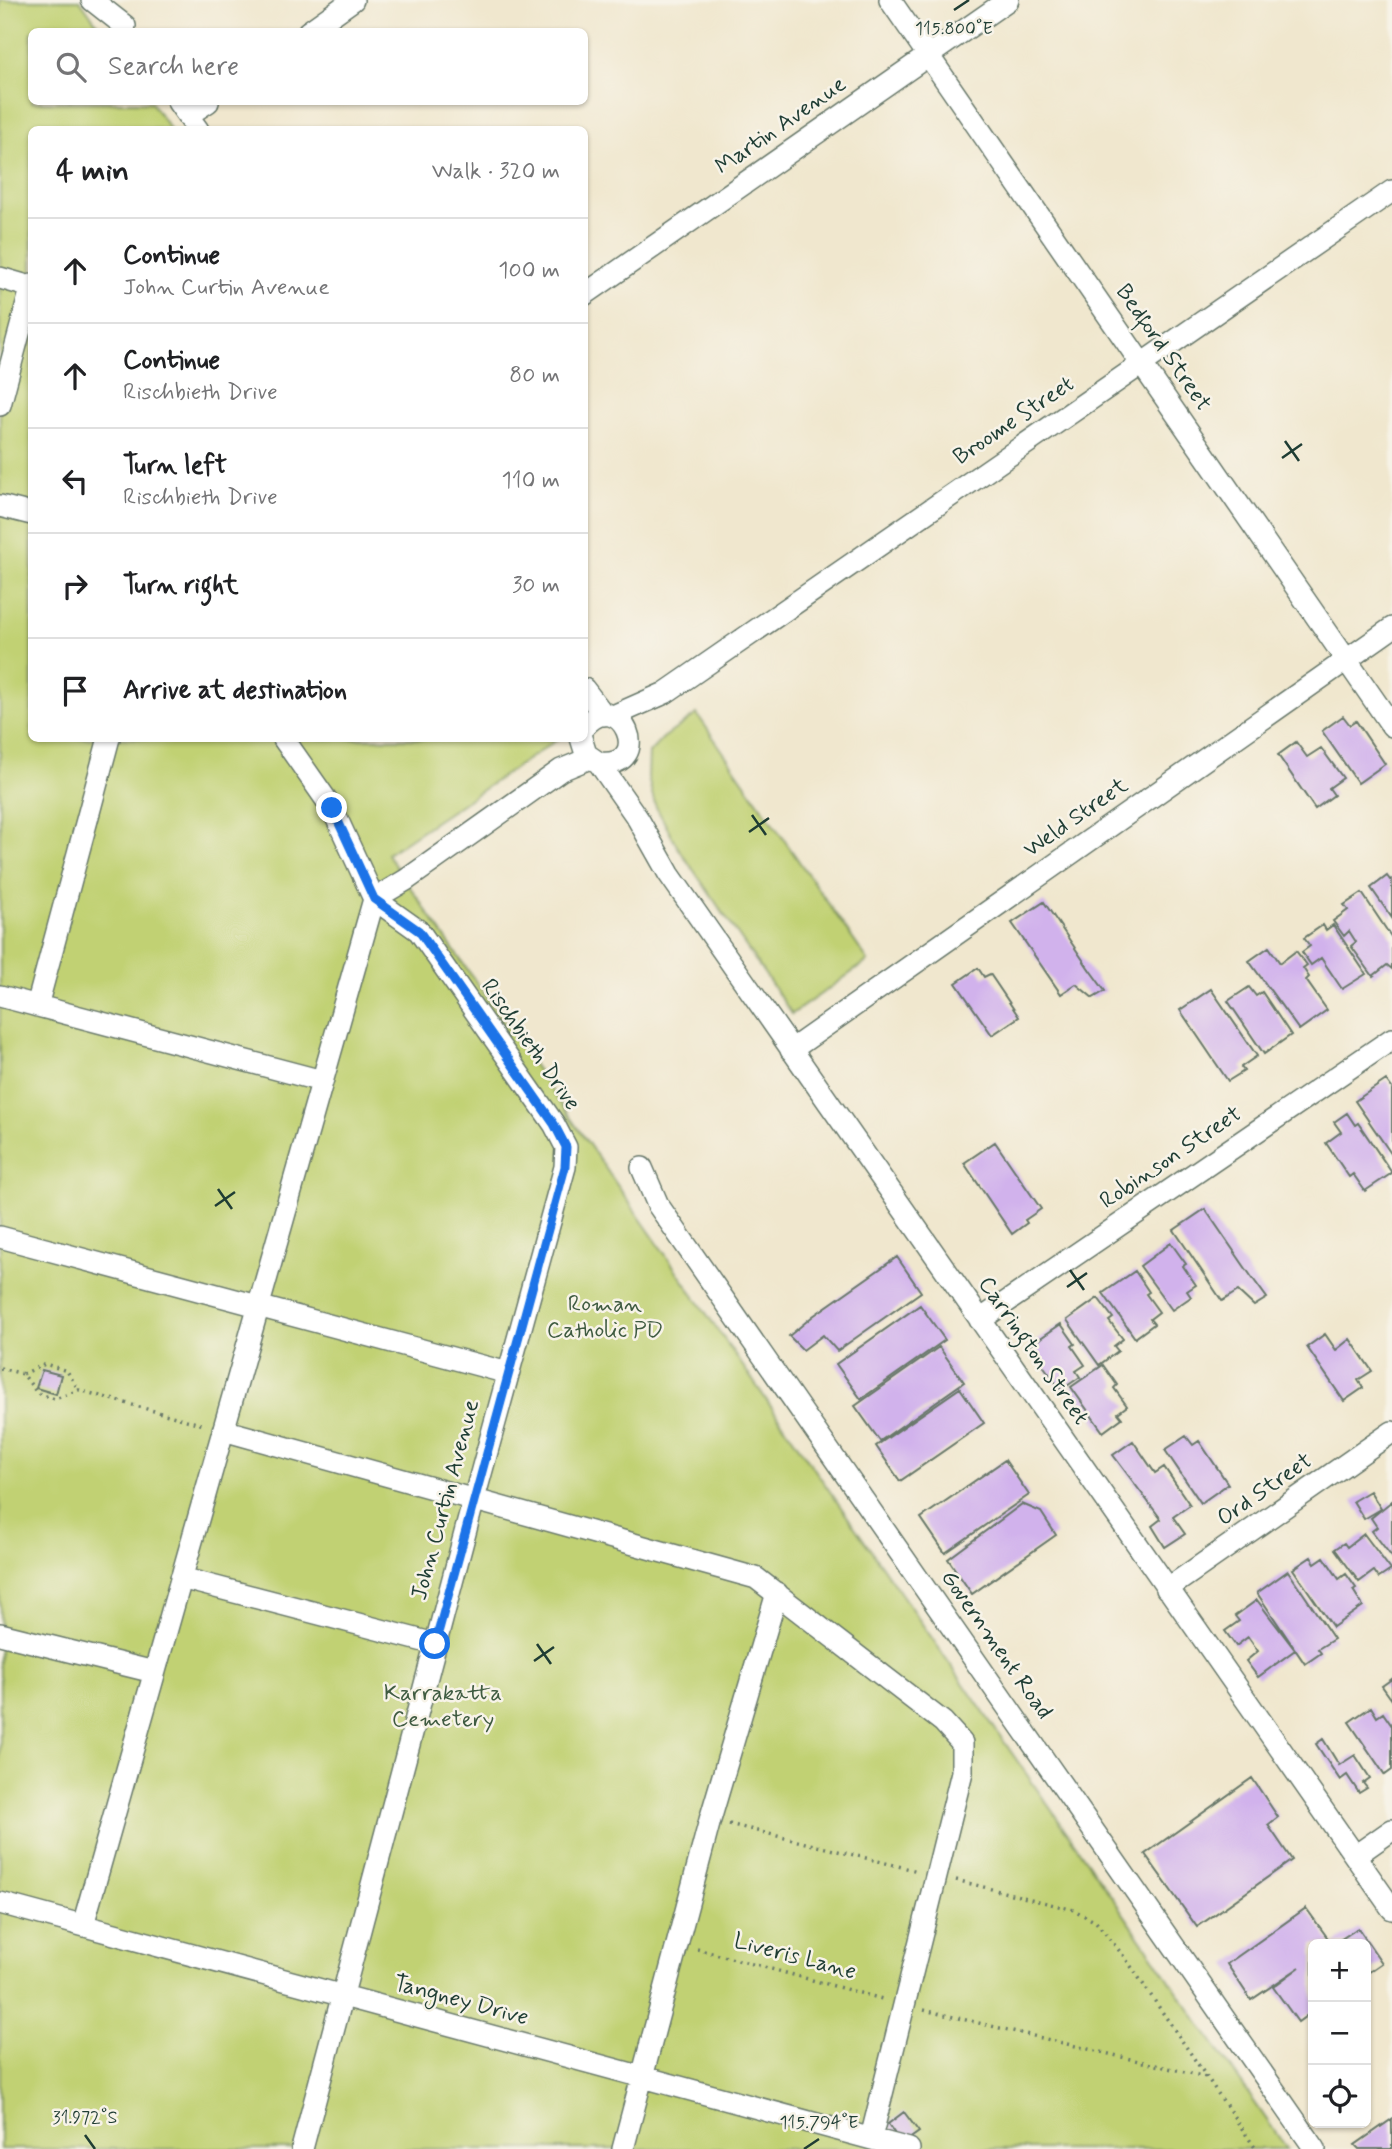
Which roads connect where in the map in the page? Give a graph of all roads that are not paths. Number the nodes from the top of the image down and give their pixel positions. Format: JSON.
{"nodes":[{"id":1,"x":92,"y":0,"type":"edge"},
{"id":2,"x":117,"y":0,"type":"edge"},
{"id":3,"x":353,"y":0,"type":"edge"},
{"id":4,"x":890,"y":0,"type":"edge"},
{"id":5,"x":1008,"y":0,"type":"edge"},
{"id":6,"x":127,"y":28,"type":"edge"},
{"id":7,"x":128,"y":28,"type":"edge"},
{"id":8,"x":314,"y":28,"type":"edge"},
{"id":9,"x":929,"y":56,"type":"junction"},
{"id":10,"x":203,"y":105,"type":"edge"},
{"id":11,"x":188,"y":115,"type":"edge"},
{"id":12,"x":1392,"y":191,"type":"edge"},
{"id":13,"x":0,"y":278,"type":"edge"},
{"id":14,"x":28,"y":285,"type":"edge"},
{"id":15,"x":588,"y":292,"type":"edge"},
{"id":16,"x":28,"y":298,"type":"edge"},
{"id":17,"x":1143,"y":365,"type":"junction"},
{"id":18,"x":0,"y":405,"type":"edge"},
{"id":19,"x":0,"y":506,"type":"edge"},
{"id":20,"x":28,"y":513,"type":"edge"},
{"id":21,"x":1392,"y":628,"type":"edge"},
{"id":22,"x":1345,"y":660,"type":"junction"},
{"id":23,"x":665,"y":693,"type":"junction"},
{"id":24,"x":588,"y":710,"type":"edge"},
{"id":25,"x":1392,"y":726,"type":"edge"},
{"id":26,"x":592,"y":732,"type":"edge"},
{"id":27,"x":108,"y":742,"type":"edge"},
{"id":28,"x":286,"y":742,"type":"edge"},
{"id":29,"x":584,"y":742,"type":"edge"},
{"id":30,"x":626,"y":746,"type":"junction"},
{"id":31,"x":638,"y":819,"type":"junction"},
{"id":32,"x":374,"y":899,"type":"junction"},
{"id":33,"x":0,"y":996,"type":"edge"},
{"id":34,"x":37,"y":1006,"type":"junction"},
{"id":35,"x":1392,"y":1039,"type":"edge"},
{"id":36,"x":791,"y":1051,"type":"junction"},
{"id":37,"x":322,"y":1081,"type":"junction"},
{"id":38,"x":642,"y":1168,"type":"dead end"},
{"id":39,"x":0,"y":1237,"type":"edge"},
{"id":40,"x":258,"y":1306,"type":"junction"},
{"id":41,"x":980,"y":1320,"type":"junction"},
{"id":42,"x":508,"y":1373,"type":"junction"},
{"id":43,"x":223,"y":1430,"type":"junction"},
{"id":44,"x":1392,"y":1432,"type":"edge"},
{"id":45,"x":474,"y":1499,"type":"junction"},
{"id":46,"x":181,"y":1578,"type":"junction"},
{"id":47,"x":1167,"y":1589,"type":"junction"},
{"id":48,"x":777,"y":1593,"type":"junction"},
{"id":49,"x":0,"y":1633,"type":"edge"},
{"id":50,"x":435,"y":1644,"type":"junction"},
{"id":51,"x":155,"y":1672,"type":"junction"},
{"id":52,"x":1392,"y":1830,"type":"edge"},
{"id":53,"x":1355,"y":1856,"type":"junction"},
{"id":54,"x":0,"y":1903,"type":"edge"},
{"id":55,"x":1392,"y":1909,"type":"edge"},
{"id":56,"x":83,"y":1925,"type":"junction"},
{"id":57,"x":341,"y":1995,"type":"junction"},
{"id":58,"x":642,"y":2077,"type":"junction"},
{"id":59,"x":871,"y":2138,"type":"junction"},
{"id":60,"x":302,"y":2149,"type":"edge"},
{"id":61,"x":623,"y":2149,"type":"edge"},
{"id":62,"x":909,"y":2149,"type":"edge"},
{"id":63,"x":1315,"y":2149,"type":"edge"}],
"edges":[{"from":1,"to":6,"type":"street"},
{"from":2,"to":7,"type":"street"},
{"from":3,"to":8,"type":"street"},
{"from":4,"to":9,"type":"street","name":"Bedford Street"},
{"from":5,"to":9,"type":"street","name":"Martin Avenue"},
{"from":9,"to":15,"type":"street","name":"Martin Avenue"},
{"from":9,"to":17,"type":"street","name":"Bedford Street"},
{"from":10,"to":11,"type":"street"},
{"from":12,"to":17,"type":"street","name":"Broome Street"},
{"from":13,"to":14,"type":"street"},
{"from":16,"to":18,"type":"street"},
{"from":17,"to":22,"type":"street","name":"Bedford Street"},
{"from":17,"to":23,"type":"street","name":"Broome Street"},
{"from":19,"to":20,"type":"street"},
{"from":21,"to":22,"type":"street","name":"Weld Street"},
{"from":22,"to":25,"type":"street","name":"Bedford Street"},
{"from":22,"to":36,"type":"street","name":"Weld Street"},
{"from":23,"to":26,"type":"street","name":"Broome Street"},
{"from":23,"to":30,"type":"street","name":"Broome Street"},
{"from":24,"to":26,"type":"street","name":"Carrington Street"},
{"from":26,"to":30,"type":"street"},
{"from":26,"to":30,"type":"street"},
{"from":26,"to":31,"type":"street","name":"Carrington Street"},
{"from":27,"to":34,"type":"street"},
{"from":28,"to":32,"type":"street"},
{"from":29,"to":32,"type":"street","name":"Broome Street"},
{"from":30,"to":31,"type":"street","name":"Carrington Street"},
{"from":31,"to":36,"type":"street","name":"Carrington Street"},
{"from":32,"to":37,"type":"street"},
{"from":32,"to":42,"type":"street","name":"Rischbieth Drive"},
{"from":33,"to":34,"type":"street"},
{"from":34,"to":37,"type":"street"},
{"from":35,"to":41,"type":"street","name":"Robinson Street"},
{"from":36,"to":41,"type":"street","name":"Carrington Street"},
{"from":37,"to":40,"type":"street"},
{"from":38,"to":63,"type":"street","name":"Government Road"},
{"from":39,"to":40,"type":"street"},
{"from":40,"to":42,"type":"street"},
{"from":40,"to":43,"type":"street"},
{"from":41,"to":47,"type":"street","name":"Carrington Street"},
{"from":42,"to":45,"type":"street","name":"John Curtin Avenue"},
{"from":43,"to":45,"type":"street"},
{"from":43,"to":46,"type":"street"},
{"from":44,"to":47,"type":"street","name":"Ord Street"},
{"from":45,"to":48,"type":"street"},
{"from":45,"to":50,"type":"street","name":"John Curtin Avenue"},
{"from":46,"to":50,"type":"street"},
{"from":46,"to":51,"type":"street"},
{"from":47,"to":53,"type":"street","name":"Carrington Street"},
{"from":48,"to":58,"type":"street"},
{"from":48,"to":59,"type":"street"},
{"from":49,"to":51,"type":"street"},
{"from":50,"to":57,"type":"street","name":"John Curtin Avenue"},
{"from":51,"to":56,"type":"street"},
{"from":52,"to":53,"type":"street"},
{"from":53,"to":55,"type":"street","name":"Carrington Street"},
{"from":54,"to":56,"type":"street","name":"Tangney Drive"},
{"from":56,"to":57,"type":"street","name":"Tangney Drive"},
{"from":57,"to":58,"type":"street","name":"Tangney Drive"},
{"from":57,"to":60,"type":"street","name":"John Curtin Avenue"},
{"from":58,"to":59,"type":"street","name":"Tangney Drive"},
{"from":58,"to":61,"type":"street"},
{"from":59,"to":62,"type":"street","name":"Tangney Drive"}]}
